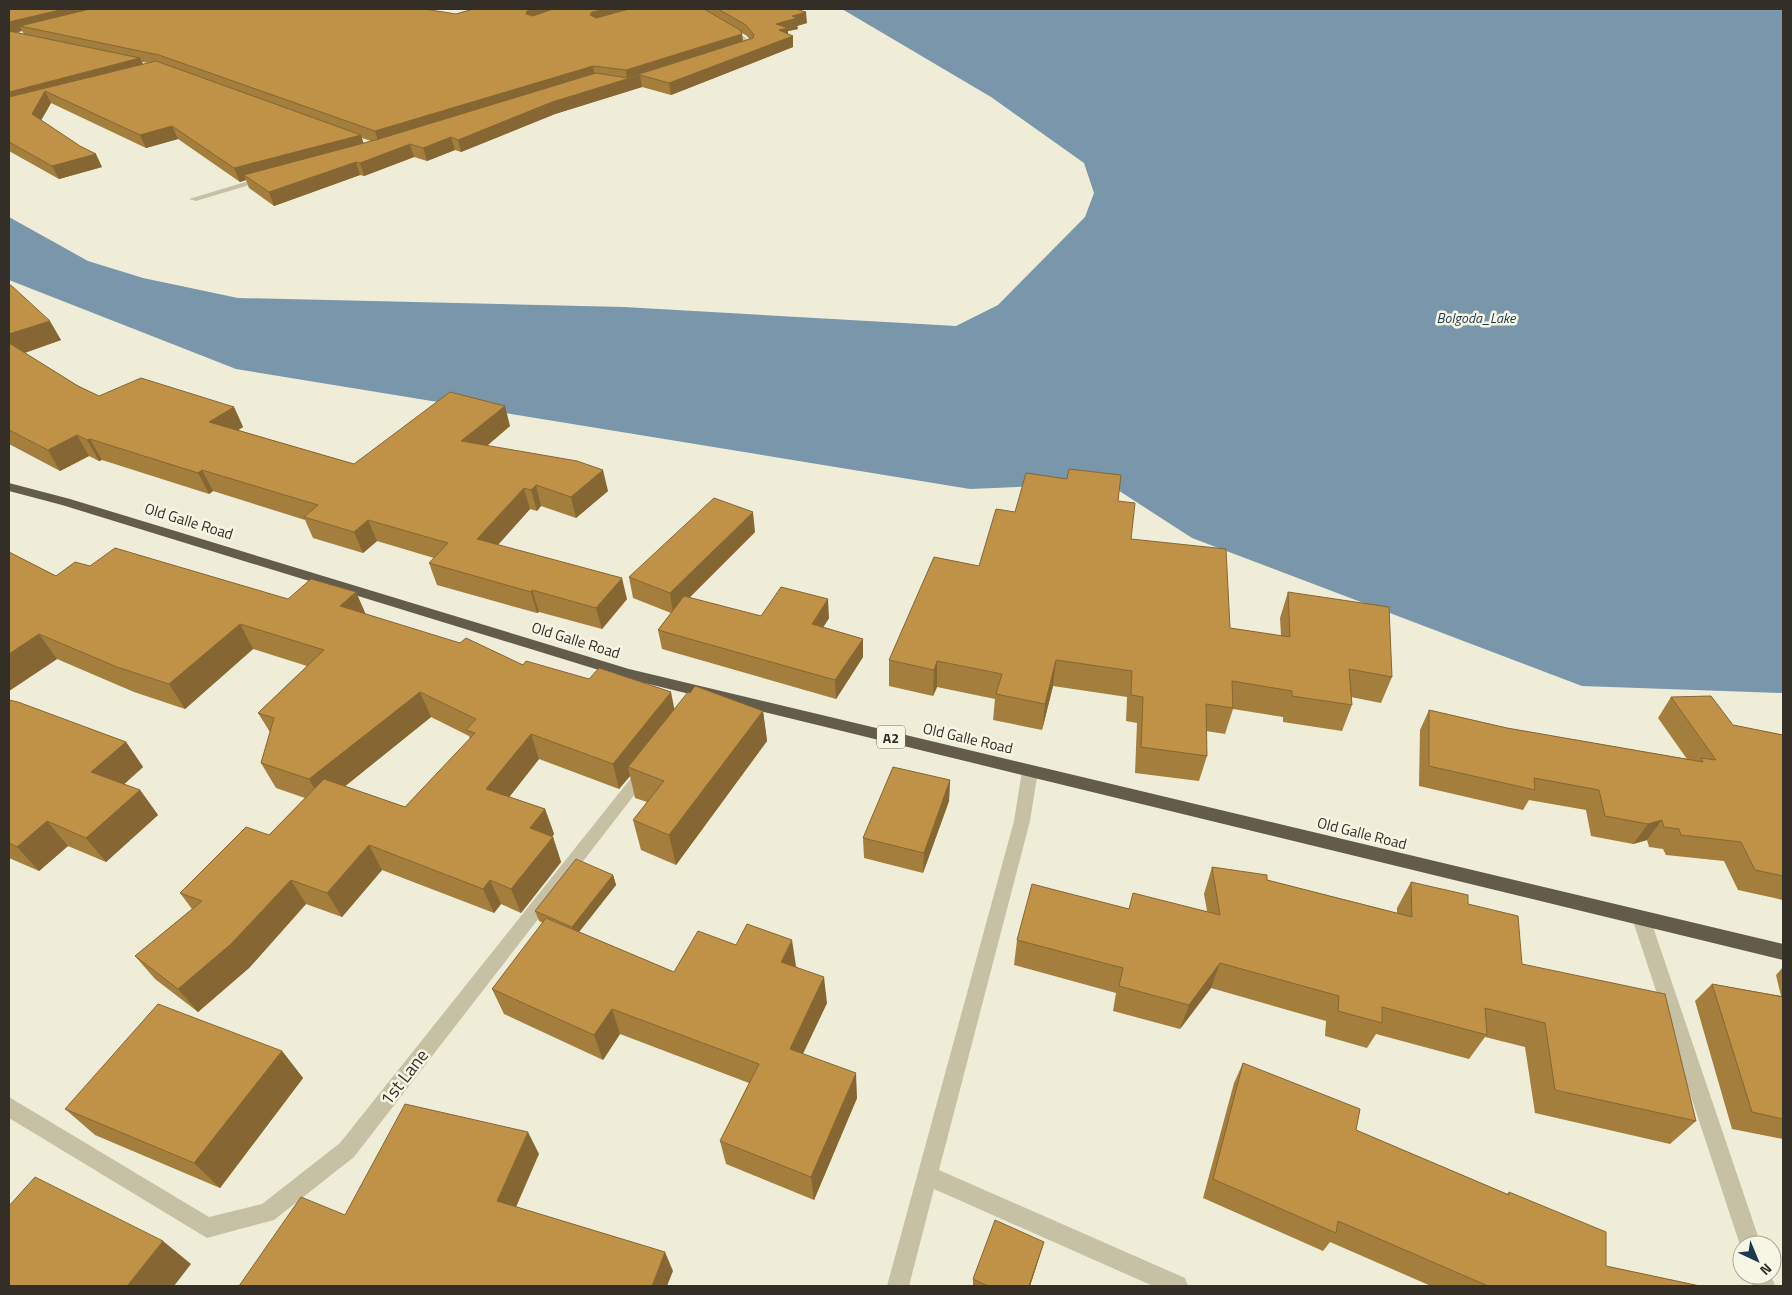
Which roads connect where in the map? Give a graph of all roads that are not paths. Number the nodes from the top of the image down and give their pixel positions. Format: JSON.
{"nodes":[{"id":1,"x":694,"y":9,"type":"edge"},
{"id":2,"x":732,"y":53,"type":"edge"},
{"id":3,"x":277,"y":176,"type":"edge"},
{"id":4,"x":193,"y":199,"type":"dead end"},
{"id":5,"x":9,"y":487,"type":"edge"},
{"id":6,"x":706,"y":693,"type":"junction"},
{"id":7,"x":694,"y":708,"type":"edge"},
{"id":8,"x":658,"y":755,"type":"edge"},
{"id":9,"x":1030,"y":771,"type":"junction"},
{"id":10,"x":1641,"y":918,"type":"junction"},
{"id":11,"x":1783,"y":952,"type":"edge"},
{"id":12,"x":9,"y":1107,"type":"edge"},
{"id":13,"x":928,"y":1175,"type":"junction"},
{"id":14,"x":1747,"y":1235,"type":"edge"},
{"id":15,"x":898,"y":1286,"type":"edge"},
{"id":16,"x":1177,"y":1286,"type":"edge"}],
"edges":[{"from":1,"to":2,"type":"street"},
{"from":3,"to":4,"type":"street"},
{"from":5,"to":6,"type":"highway","name":"Old Galle Road","number":"A2"},
{"from":6,"to":7,"type":"street"},
{"from":6,"to":9,"type":"highway","name":"Old Galle Road","number":"A2"},
{"from":8,"to":12,"type":"street","name":"1st Lane"},
{"from":9,"to":10,"type":"highway","name":"Old Galle Road","number":"A2"},
{"from":9,"to":13,"type":"street"},
{"from":10,"to":11,"type":"highway","name":"Old Galle Road","number":"A2"},
{"from":10,"to":14,"type":"street"},
{"from":13,"to":15,"type":"street"},
{"from":13,"to":16,"type":"street"}]}
